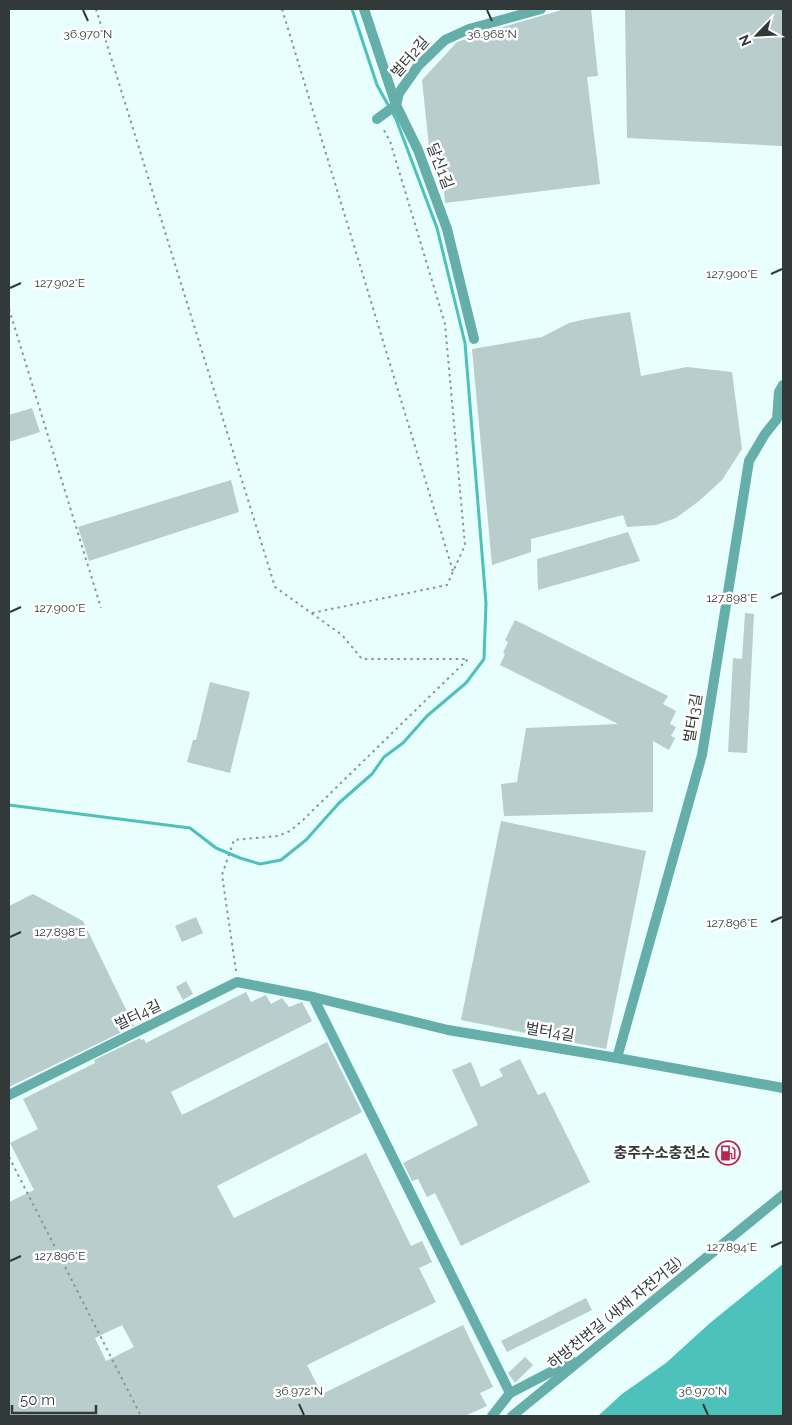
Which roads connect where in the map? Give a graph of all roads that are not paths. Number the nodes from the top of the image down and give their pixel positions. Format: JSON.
{"nodes":[{"id":1,"x":364,"y":9,"type":"edge"},
{"id":2,"x":541,"y":9,"type":"edge"},
{"id":3,"x":396,"y":105,"type":"junction"},
{"id":4,"x":376,"y":119,"type":"road end"},
{"id":5,"x":474,"y":339,"type":"dead end"},
{"id":6,"x":783,"y":385,"type":"edge"},
{"id":7,"x":780,"y":418,"type":"edge"},
{"id":8,"x":313,"y":997,"type":"junction"},
{"id":9,"x":617,"y":1058,"type":"junction"},
{"id":10,"x":783,"y":1088,"type":"edge"},
{"id":11,"x":9,"y":1095,"type":"edge"},
{"id":12,"x":783,"y":1195,"type":"edge"},
{"id":13,"x":592,"y":1351,"type":"junction"},
{"id":14,"x":510,"y":1393,"type":"junction"},
{"id":15,"x":492,"y":1416,"type":"edge"},
{"id":16,"x":512,"y":1416,"type":"edge"}],
"edges":[{"from":1,"to":3,"type":"street","name":"달신1길"},
{"from":2,"to":3,"type":"street","name":"벌터2길"},
{"from":3,"to":4,"type":"street"},
{"from":3,"to":5,"type":"street","name":"달신1길"},
{"from":6,"to":7,"type":"street","name":"벌터3길"},
{"from":7,"to":9,"type":"street","name":"벌터3길"},
{"from":8,"to":9,"type":"street","name":"벌터4길"},
{"from":8,"to":11,"type":"street","name":"벌터4길"},
{"from":8,"to":14,"type":"street"},
{"from":9,"to":10,"type":"street","name":"벌터4길"},
{"from":12,"to":13,"type":"street","name":"하방천변길 (새재 자전거길)"},
{"from":13,"to":14,"type":"street"},
{"from":13,"to":16,"type":"street","name":"하방천변길 (새재 자전거길)"},
{"from":14,"to":15,"type":"street"}]}
